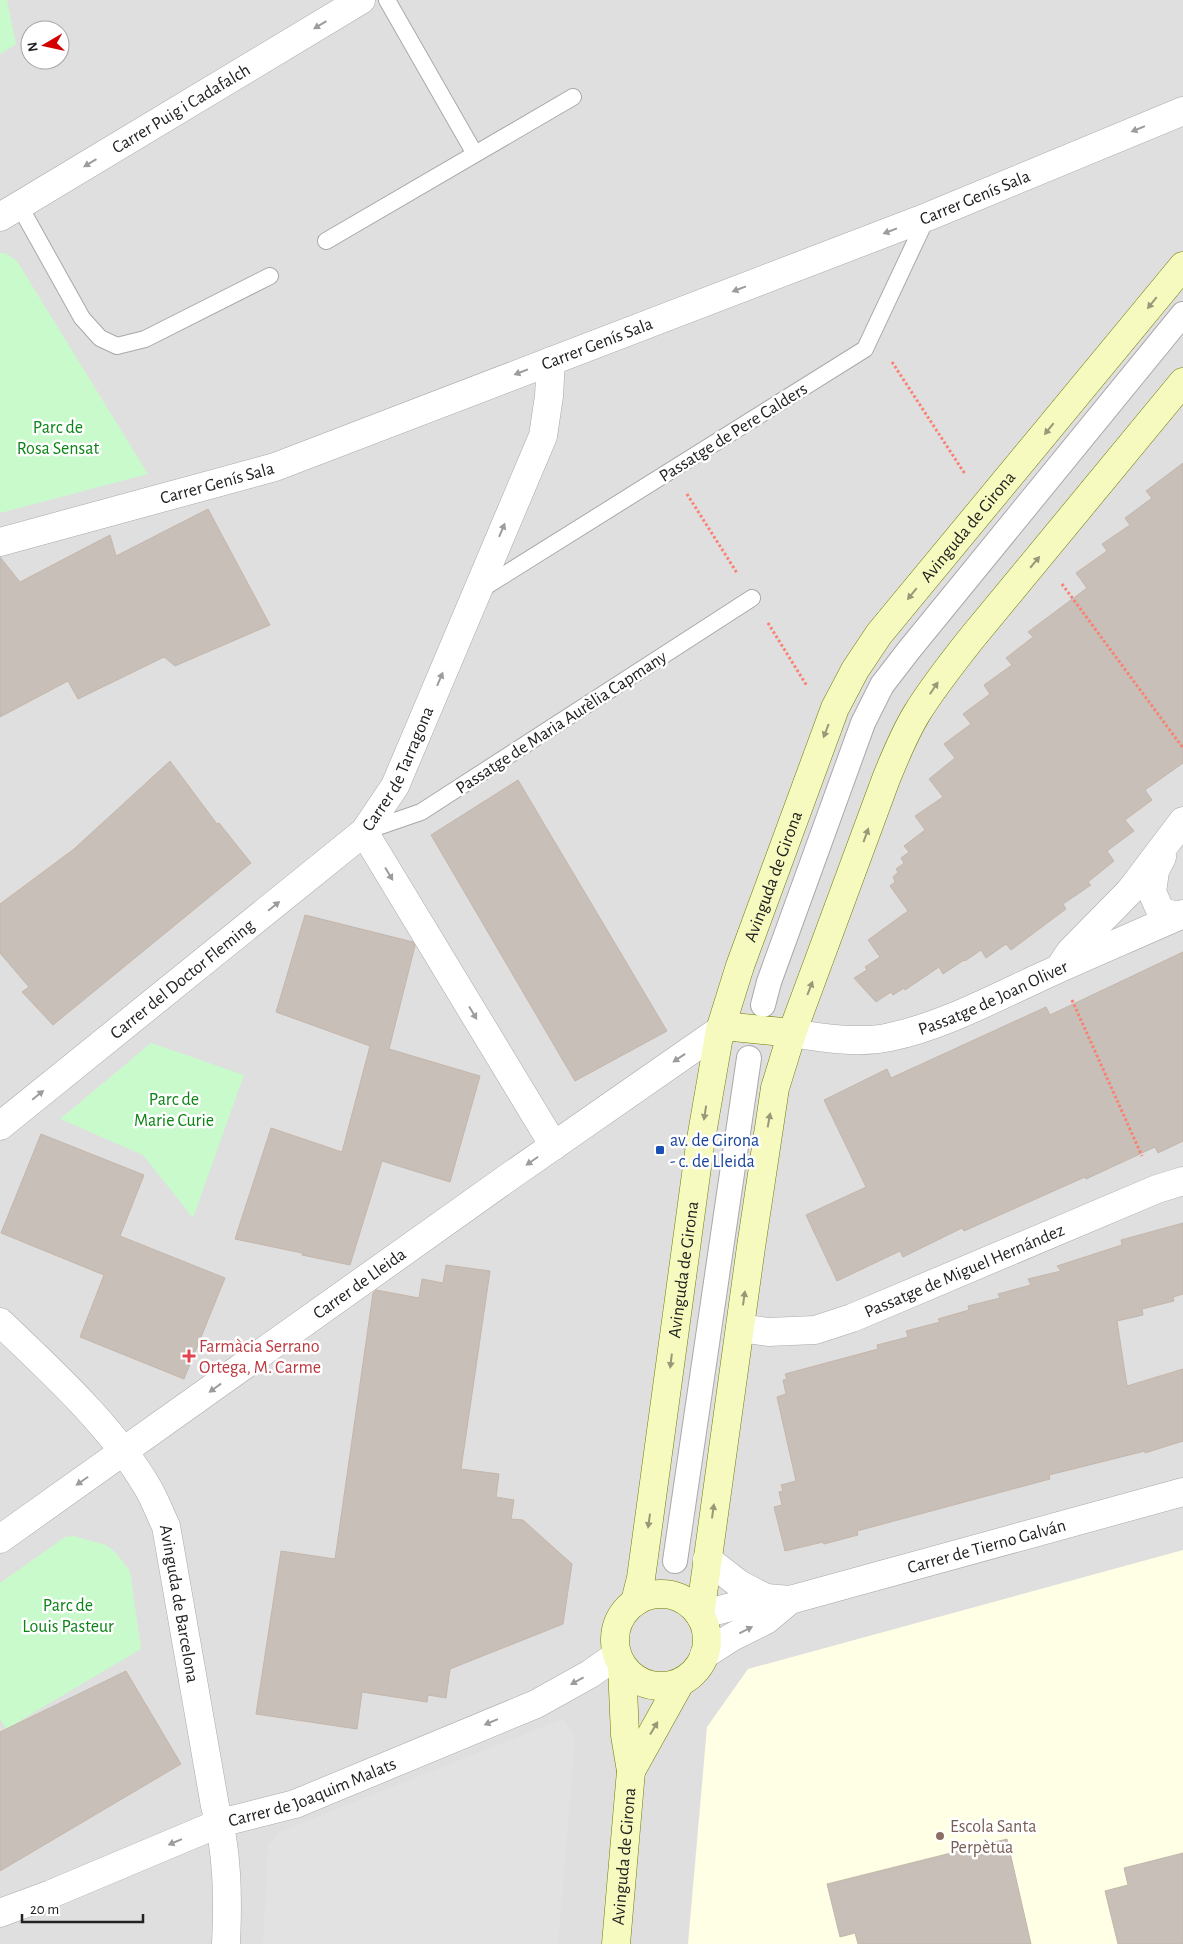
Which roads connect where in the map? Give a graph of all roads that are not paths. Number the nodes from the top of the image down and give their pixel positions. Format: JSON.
{"nodes":[{"id":1,"x":362,"y":0,"type":"edge"},
{"id":2,"x":387,"y":0,"type":"edge"},
{"id":3,"x":573,"y":97,"type":"dead end"},
{"id":4,"x":1183,"y":111,"type":"edge"},
{"id":5,"x":475,"y":154,"type":"junction"},
{"id":6,"x":10,"y":211,"type":"edge"},
{"id":7,"x":927,"y":217,"type":"junction"},
{"id":8,"x":326,"y":241,"type":"dead end"},
{"id":9,"x":1183,"y":266,"type":"edge"},
{"id":10,"x":270,"y":276,"type":"dead end"},
{"id":11,"x":1183,"y":314,"type":"edge"},
{"id":12,"x":550,"y":361,"type":"junction"},
{"id":13,"x":1183,"y":382,"type":"edge"},
{"id":14,"x":0,"y":542,"type":"edge"},
{"id":15,"x":476,"y":592,"type":"junction"},
{"id":16,"x":752,"y":598,"type":"dead end"},
{"id":17,"x":1177,"y":828,"type":"edge"},
{"id":18,"x":364,"y":832,"type":"junction"},
{"id":19,"x":1181,"y":915,"type":"edge"},
{"id":20,"x":1058,"y":969,"type":"junction"},
{"id":21,"x":763,"y":1005,"type":"dead end"},
{"id":22,"x":720,"y":1030,"type":"junction"},
{"id":23,"x":792,"y":1033,"type":"junction"},
{"id":24,"x":749,"y":1058,"type":"dead end"},
{"id":25,"x":0,"y":1126,"type":"edge"},
{"id":26,"x":554,"y":1146,"type":"junction"},
{"id":27,"x":1183,"y":1181,"type":"edge"},
{"id":28,"x":0,"y":1322,"type":"edge"},
{"id":29,"x":740,"y":1328,"type":"junction"},
{"id":30,"x":124,"y":1452,"type":"junction"},
{"id":31,"x":1183,"y":1492,"type":"edge"},
{"id":32,"x":0,"y":1539,"type":"edge"},
{"id":33,"x":707,"y":1559,"type":"junction"},
{"id":34,"x":674,"y":1561,"type":"dead end"},
{"id":35,"x":778,"y":1599,"type":"junction"},
{"id":36,"x":635,"y":1602,"type":"junction"},
{"id":37,"x":700,"y":1615,"type":"junction"},
{"id":38,"x":704,"y":1655,"type":"junction"},
{"id":39,"x":620,"y":1661,"type":"junction"},
{"id":40,"x":680,"y":1683,"type":"junction"},
{"id":41,"x":631,"y":1771,"type":"junction"},
{"id":42,"x":220,"y":1823,"type":"junction"},
{"id":43,"x":0,"y":1913,"type":"edge"},
{"id":44,"x":226,"y":1944,"type":"edge"},
{"id":45,"x":616,"y":1944,"type":"edge"}],
"edges":[{"from":1,"to":6,"type":"street","name":"Carrer Puig i Cadafalch","one_way":true},
{"from":2,"to":5,"type":"lane"},
{"from":3,"to":5,"type":"lane"},
{"from":4,"to":7,"type":"street","name":"Carrer Genís Sala","one_way":true},
{"from":5,"to":8,"type":"lane"},
{"from":6,"to":10,"type":"lane"},
{"from":7,"to":12,"type":"street","name":"Carrer Genís Sala","one_way":true},
{"from":7,"to":15,"type":"lane","name":"Passatge de Pere Calders"},
{"from":9,"to":22,"type":"main road","name":"Avinguda de Girona","one_way":true},
{"from":11,"to":21,"type":"street"},
{"from":12,"to":14,"type":"street","name":"Carrer Genís Sala","one_way":true},
{"from":15,"to":12,"type":"street","name":"Carrer de Tarragona","one_way":true},
{"from":23,"to":13,"type":"main road","one_way":true},
{"from":18,"to":15,"type":"street","name":"Carrer de Tarragona","one_way":true},
{"from":16,"to":18,"type":"lane","name":"Passatge de Maria Aurèlia Capmany"},
{"from":17,"to":19,"type":"street"},
{"from":17,"to":20,"type":"street"},
{"from":25,"to":18,"type":"street","name":"Carrer del Doctor Fleming","one_way":true},
{"from":18,"to":26,"type":"street","name":"Carrer de Tarragona","one_way":true},
{"from":19,"to":20,"type":"street","name":"Passatge de Joan Oliver"},
{"from":20,"to":23,"type":"street","name":"Passatge de Joan Oliver"},
{"from":22,"to":23,"type":"main road"},
{"from":22,"to":26,"type":"street","name":"Carrer de Lleida","one_way":true},
{"from":22,"to":36,"type":"main road","name":"Avinguda de Girona","one_way":true},
{"from":29,"to":23,"type":"main road","one_way":true},
{"from":24,"to":34,"type":"street"},
{"from":26,"to":30,"type":"street","name":"Carrer de Lleida","one_way":true},
{"from":27,"to":29,"type":"street","name":"Passatge de Miguel Hernández"},
{"from":28,"to":30,"type":"street","name":"Avinguda de Barcelona"},
{"from":33,"to":29,"type":"main road","one_way":true},
{"from":30,"to":32,"type":"street","name":"Carrer de Lleida","one_way":true},
{"from":30,"to":42,"type":"street","name":"Avinguda de Barcelona"},
{"from":31,"to":35,"type":"street","name":"Carrer de Tierno Galván"},
{"from":33,"to":35,"type":"street"},
{"from":33,"to":37,"type":"main road"},
{"from":35,"to":37,"type":"street","name":"Carrer de Tierno Galván"},
{"from":38,"to":35,"type":"street","one_way":true},
{"from":36,"to":37,"type":"main road"},
{"from":36,"to":39,"type":"main road"},
{"from":37,"to":38,"type":"main road"},
{"from":38,"to":40,"type":"main road"},
{"from":39,"to":40,"type":"main road"},
{"from":39,"to":41,"type":"main road","name":"Avinguda de Girona"},
{"from":39,"to":42,"type":"street","name":"Carrer de Joaquim Malats","one_way":true},
{"from":41,"to":40,"type":"main road","name":"Avinguda de Girona","one_way":true},
{"from":41,"to":45,"type":"main road","name":"Avinguda de Girona"},
{"from":42,"to":43,"type":"street","name":"Carrer de Joaquim Malats","one_way":true},
{"from":42,"to":44,"type":"street","name":"Avinguda de Barcelona"}]}
